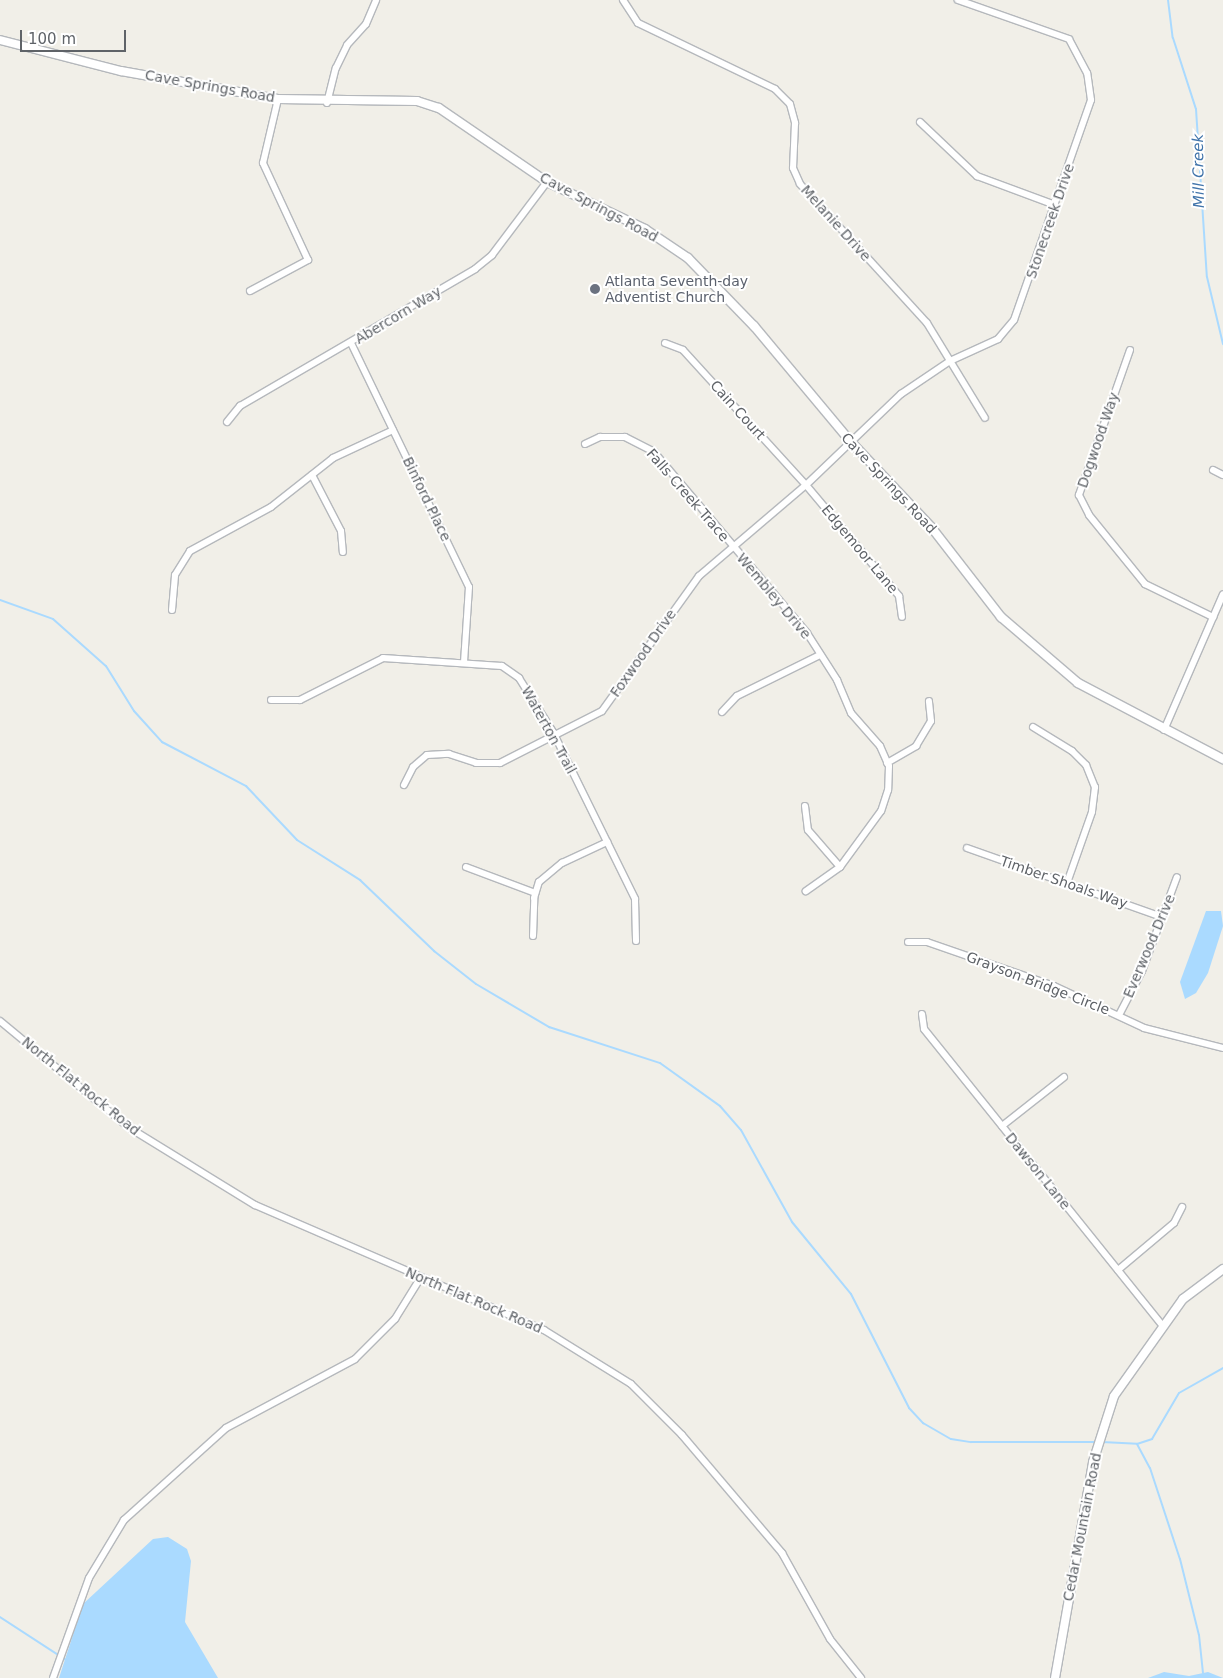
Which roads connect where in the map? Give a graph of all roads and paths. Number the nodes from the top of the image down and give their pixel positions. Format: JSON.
{"nodes":[{"id":1,"x":376,"y":0,"type":"edge"},
{"id":2,"x":623,"y":0,"type":"edge"},
{"id":3,"x":958,"y":0,"type":"edge"},
{"id":4,"x":0,"y":40,"type":"edge"},
{"id":5,"x":278,"y":99,"type":"junction"},
{"id":6,"x":327,"y":103,"type":"junction"},
{"id":7,"x":920,"y":122,"type":"dead end"},
{"id":8,"x":547,"y":182,"type":"junction"},
{"id":9,"x":1055,"y":205,"type":"junction"},
{"id":10,"x":250,"y":291,"type":"dead end"},
{"id":11,"x":351,"y":343,"type":"junction"},
{"id":12,"x":665,"y":343,"type":"dead end"},
{"id":13,"x":1130,"y":350,"type":"dead end"},
{"id":14,"x":950,"y":361,"type":"junction"},
{"id":15,"x":985,"y":418,"type":"dead end"},
{"id":16,"x":227,"y":422,"type":"dead end"},
{"id":17,"x":393,"y":430,"type":"junction"},
{"id":18,"x":852,"y":443,"type":"junction"},
{"id":19,"x":585,"y":444,"type":"dead end"},
{"id":20,"x":1213,"y":470,"type":"dead end"},
{"id":21,"x":1223,"y":474,"type":"edge"},
{"id":22,"x":312,"y":475,"type":"junction"},
{"id":23,"x":806,"y":485,"type":"junction"},
{"id":24,"x":734,"y":548,"type":"junction"},
{"id":25,"x":343,"y":552,"type":"dead end"},
{"id":26,"x":1223,"y":594,"type":"edge"},
{"id":27,"x":172,"y":610,"type":"dead end"},
{"id":28,"x":902,"y":617,"type":"dead end"},
{"id":29,"x":1213,"y":617,"type":"junction"},
{"id":30,"x":820,"y":655,"type":"junction"},
{"id":31,"x":464,"y":663,"type":"junction"},
{"id":32,"x":271,"y":700,"type":"dead end"},
{"id":33,"x":930,"y":701,"type":"dead end"},
{"id":34,"x":722,"y":712,"type":"dead end"},
{"id":35,"x":1033,"y":727,"type":"dead end"},
{"id":36,"x":1164,"y":730,"type":"junction"},
{"id":37,"x":553,"y":732,"type":"junction"},
{"id":38,"x":1223,"y":759,"type":"edge"},
{"id":39,"x":887,"y":762,"type":"junction"},
{"id":40,"x":404,"y":785,"type":"dead end"},
{"id":41,"x":805,"y":806,"type":"dead end"},
{"id":42,"x":607,"y":842,"type":"junction"},
{"id":43,"x":967,"y":848,"type":"dead end"},
{"id":44,"x":466,"y":867,"type":"dead end"},
{"id":45,"x":840,"y":867,"type":"junction"},
{"id":46,"x":1177,"y":877,"type":"dead end"},
{"id":47,"x":1067,"y":884,"type":"junction"},
{"id":48,"x":806,"y":891,"type":"dead end"},
{"id":49,"x":535,"y":893,"type":"junction"},
{"id":50,"x":1162,"y":917,"type":"junction"},
{"id":51,"x":533,"y":936,"type":"dead end"},
{"id":52,"x":636,"y":941,"type":"dead end"},
{"id":53,"x":908,"y":942,"type":"dead end"},
{"id":54,"x":922,"y":1014,"type":"dead end"},
{"id":55,"x":1119,"y":1015,"type":"junction"},
{"id":56,"x":0,"y":1021,"type":"edge"},
{"id":57,"x":1223,"y":1048,"type":"edge"},
{"id":58,"x":1064,"y":1077,"type":"dead end"},
{"id":59,"x":1002,"y":1126,"type":"junction"},
{"id":60,"x":1182,"y":1207,"type":"dead end"},
{"id":61,"x":1223,"y":1268,"type":"edge"},
{"id":62,"x":1118,"y":1270,"type":"junction"},
{"id":63,"x":421,"y":1277,"type":"junction"},
{"id":64,"x":1162,"y":1325,"type":"junction"},
{"id":65,"x":53,"y":1678,"type":"edge"},
{"id":66,"x":861,"y":1678,"type":"edge"},
{"id":67,"x":1055,"y":1678,"type":"edge"}],
"edges":[{"from":1,"to":6,"type":"street"},
{"from":2,"to":14,"type":"street","name":"Melanie Drive"},
{"from":3,"to":9,"type":"street","name":"Stonecreek Drive"},
{"from":4,"to":5,"type":"street","name":"Cave Springs Road"},
{"from":5,"to":6,"type":"street","name":"Cave Springs Road"},
{"from":5,"to":10,"type":"street"},
{"from":6,"to":8,"type":"street","name":"Cave Springs Road"},
{"from":7,"to":9,"type":"street"},
{"from":8,"to":11,"type":"street","name":"Abercorn Way"},
{"from":8,"to":18,"type":"street","name":"Cave Springs Road"},
{"from":9,"to":14,"type":"street","name":"Stonecreek Drive"},
{"from":11,"to":16,"type":"street","name":"Abercorn Way"},
{"from":11,"to":17,"type":"street","name":"Binford Place"},
{"from":12,"to":23,"type":"street","name":"Cain Court"},
{"from":13,"to":29,"type":"street","name":"Dogwood Way"},
{"from":14,"to":15,"type":"street","name":"Melanie Drive"},
{"from":14,"to":18,"type":"street","name":"Stonecreek Drive"},
{"from":17,"to":22,"type":"street"},
{"from":17,"to":31,"type":"street","name":"Binford Place"},
{"from":18,"to":23,"type":"street","name":"Foxwood Drive"},
{"from":18,"to":36,"type":"street","name":"Cave Springs Road"},
{"from":19,"to":24,"type":"street","name":"Falls Creek Trace"},
{"from":20,"to":21,"type":"street"},
{"from":22,"to":25,"type":"street"},
{"from":22,"to":27,"type":"street"},
{"from":23,"to":24,"type":"street","name":"Foxwood Drive"},
{"from":23,"to":28,"type":"street","name":"Edgemoor Lane"},
{"from":24,"to":30,"type":"street","name":"Wembley Drive"},
{"from":24,"to":37,"type":"street","name":"Foxwood Drive"},
{"from":26,"to":29,"type":"street"},
{"from":29,"to":36,"type":"street"},
{"from":30,"to":34,"type":"street"},
{"from":30,"to":39,"type":"street","name":"Wembley Drive"},
{"from":31,"to":32,"type":"street","name":"Waterton Trail"},
{"from":31,"to":37,"type":"street","name":"Waterton Trail"},
{"from":33,"to":39,"type":"street"},
{"from":35,"to":47,"type":"street"},
{"from":36,"to":38,"type":"street","name":"Cave Springs Road"},
{"from":37,"to":40,"type":"street","name":"Foxwood Drive"},
{"from":37,"to":42,"type":"street","name":"Waterton Trail"},
{"from":39,"to":45,"type":"street","name":"Wembley Drive"},
{"from":41,"to":45,"type":"street"},
{"from":42,"to":49,"type":"street"},
{"from":42,"to":52,"type":"street","name":"Waterton Trail"},
{"from":43,"to":47,"type":"street","name":"Timber Shoals Way"},
{"from":44,"to":49,"type":"street"},
{"from":45,"to":48,"type":"street","name":"Wembley Drive"},
{"from":46,"to":50,"type":"street","name":"Everwood Drive"},
{"from":47,"to":50,"type":"street","name":"Timber Shoals Way"},
{"from":49,"to":51,"type":"street"},
{"from":50,"to":55,"type":"street","name":"Everwood Drive"},
{"from":53,"to":55,"type":"street","name":"Grayson Bridge Circle"},
{"from":54,"to":59,"type":"street","name":"Dawson Lane"},
{"from":55,"to":57,"type":"street","name":"Grayson Bridge Circle"},
{"from":56,"to":63,"type":"street","name":"North Flat Rock Road"},
{"from":58,"to":59,"type":"street"},
{"from":59,"to":62,"type":"street","name":"Dawson Lane"},
{"from":60,"to":62,"type":"street"},
{"from":61,"to":64,"type":"street","name":"Cedar Mountain Road"},
{"from":62,"to":64,"type":"street","name":"Dawson Lane"},
{"from":63,"to":65,"type":"street"},
{"from":63,"to":66,"type":"street","name":"North Flat Rock Road"},
{"from":64,"to":67,"type":"street","name":"Cedar Mountain Road"}]}
